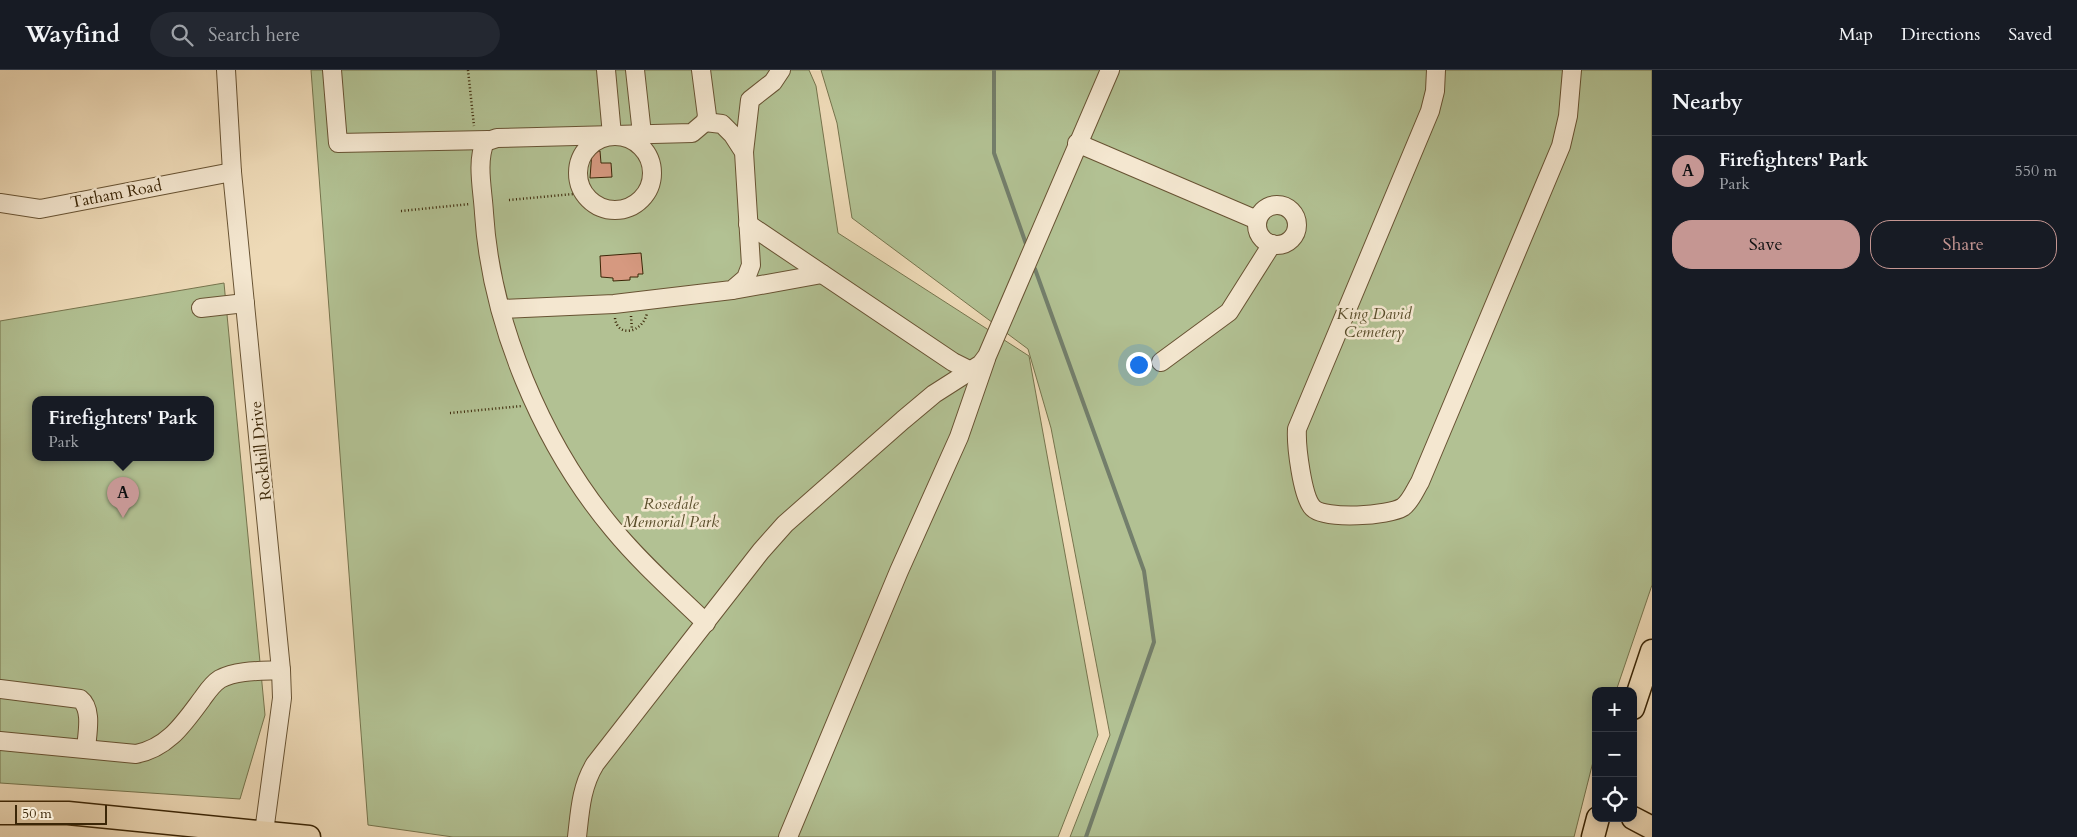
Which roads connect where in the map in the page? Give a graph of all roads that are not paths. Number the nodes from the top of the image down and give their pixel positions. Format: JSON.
{"nodes":[{"id":1,"x":226,"y":70,"type":"edge"},
{"id":2,"x":332,"y":70,"type":"edge"},
{"id":3,"x":606,"y":70,"type":"edge"},
{"id":4,"x":636,"y":70,"type":"edge"},
{"id":5,"x":701,"y":70,"type":"edge"},
{"id":6,"x":781,"y":70,"type":"edge"},
{"id":7,"x":1110,"y":70,"type":"edge"},
{"id":8,"x":1436,"y":70,"type":"edge"},
{"id":9,"x":1572,"y":70,"type":"edge"},
{"id":10,"x":705,"y":122,"type":"junction"},
{"id":11,"x":642,"y":134,"type":"junction"},
{"id":12,"x":612,"y":135,"type":"junction"},
{"id":13,"x":482,"y":140,"type":"junction"},
{"id":14,"x":1077,"y":143,"type":"junction"},
{"id":15,"x":744,"y":152,"type":"junction"},
{"id":16,"x":232,"y":172,"type":"junction"},
{"id":17,"x":0,"y":204,"type":"edge"},
{"id":18,"x":1257,"y":220,"type":"junction"},
{"id":19,"x":748,"y":224,"type":"junction"},
{"id":20,"x":1272,"y":244,"type":"junction"},
{"id":21,"x":822,"y":274,"type":"junction"},
{"id":22,"x":732,"y":290,"type":"junction"},
{"id":23,"x":245,"y":303,"type":"junction"},
{"id":24,"x":201,"y":308,"type":"dead end"},
{"id":25,"x":502,"y":309,"type":"junction"},
{"id":26,"x":942,"y":355,"type":"junction"},
{"id":27,"x":987,"y":356,"type":"junction"},
{"id":28,"x":1161,"y":362,"type":"dead end"},
{"id":29,"x":971,"y":371,"type":"junction"},
{"id":30,"x":946,"y":387,"type":"junction"},
{"id":31,"x":706,"y":623,"type":"junction"},
{"id":32,"x":1652,"y":651,"type":"edge"},
{"id":33,"x":281,"y":670,"type":"junction"},
{"id":34,"x":0,"y":689,"type":"edge"},
{"id":35,"x":1637,"y":696,"type":"edge"},
{"id":36,"x":0,"y":741,"type":"edge"},
{"id":37,"x":86,"y":749,"type":"junction"},
{"id":38,"x":0,"y":813,"type":"edge"},
{"id":39,"x":1637,"y":820,"type":"edge"},
{"id":40,"x":1597,"y":822,"type":"edge"},
{"id":41,"x":1652,"y":828,"type":"edge"},
{"id":42,"x":264,"y":832,"type":"junction"},
{"id":43,"x":309,"y":837,"type":"edge"},
{"id":44,"x":577,"y":837,"type":"edge"},
{"id":45,"x":788,"y":837,"type":"edge"},
{"id":46,"x":1593,"y":837,"type":"edge"}],
"edges":[{"from":1,"to":16,"type":"street","name":"Rockhill Drive"},
{"from":2,"to":13,"type":"street"},
{"from":3,"to":12,"type":"street"},
{"from":4,"to":11,"type":"street"},
{"from":5,"to":10,"type":"street"},
{"from":6,"to":15,"type":"street"},
{"from":7,"to":14,"type":"street"},
{"from":8,"to":9,"type":"street"},
{"from":10,"to":11,"type":"street"},
{"from":10,"to":15,"type":"street"},
{"from":11,"to":12,"type":"street"},
{"from":12,"to":12,"type":"street"},
{"from":12,"to":13,"type":"street"},
{"from":13,"to":25,"type":"street"},
{"from":14,"to":18,"type":"street"},
{"from":14,"to":27,"type":"street"},
{"from":15,"to":19,"type":"street"},
{"from":16,"to":17,"type":"street","name":"Tatham Road"},
{"from":16,"to":23,"type":"street","name":"Rockhill Drive"},
{"from":18,"to":20,"type":"street"},
{"from":18,"to":20,"type":"street"},
{"from":19,"to":21,"type":"street"},
{"from":19,"to":22,"type":"street"},
{"from":20,"to":28,"type":"street"},
{"from":21,"to":22,"type":"street"},
{"from":21,"to":26,"type":"street"},
{"from":22,"to":25,"type":"street"},
{"from":23,"to":24,"type":"street"},
{"from":23,"to":33,"type":"street","name":"Rockhill Drive"},
{"from":25,"to":31,"type":"street"},
{"from":26,"to":29,"type":"street"},
{"from":26,"to":30,"type":"street"},
{"from":27,"to":29,"type":"street"},
{"from":27,"to":45,"type":"street"},
{"from":29,"to":30,"type":"street"},
{"from":30,"to":31,"type":"street"},
{"from":31,"to":44,"type":"street"},
{"from":32,"to":35,"type":"main road"},
{"from":33,"to":37,"type":"street"},
{"from":33,"to":42,"type":"street","name":"Rockhill Drive"},
{"from":34,"to":37,"type":"street"},
{"from":36,"to":37,"type":"street"},
{"from":38,"to":42,"type":"main road"},
{"from":39,"to":41,"type":"main road"},
{"from":40,"to":46,"type":"main road"},
{"from":42,"to":43,"type":"main road"}]}
